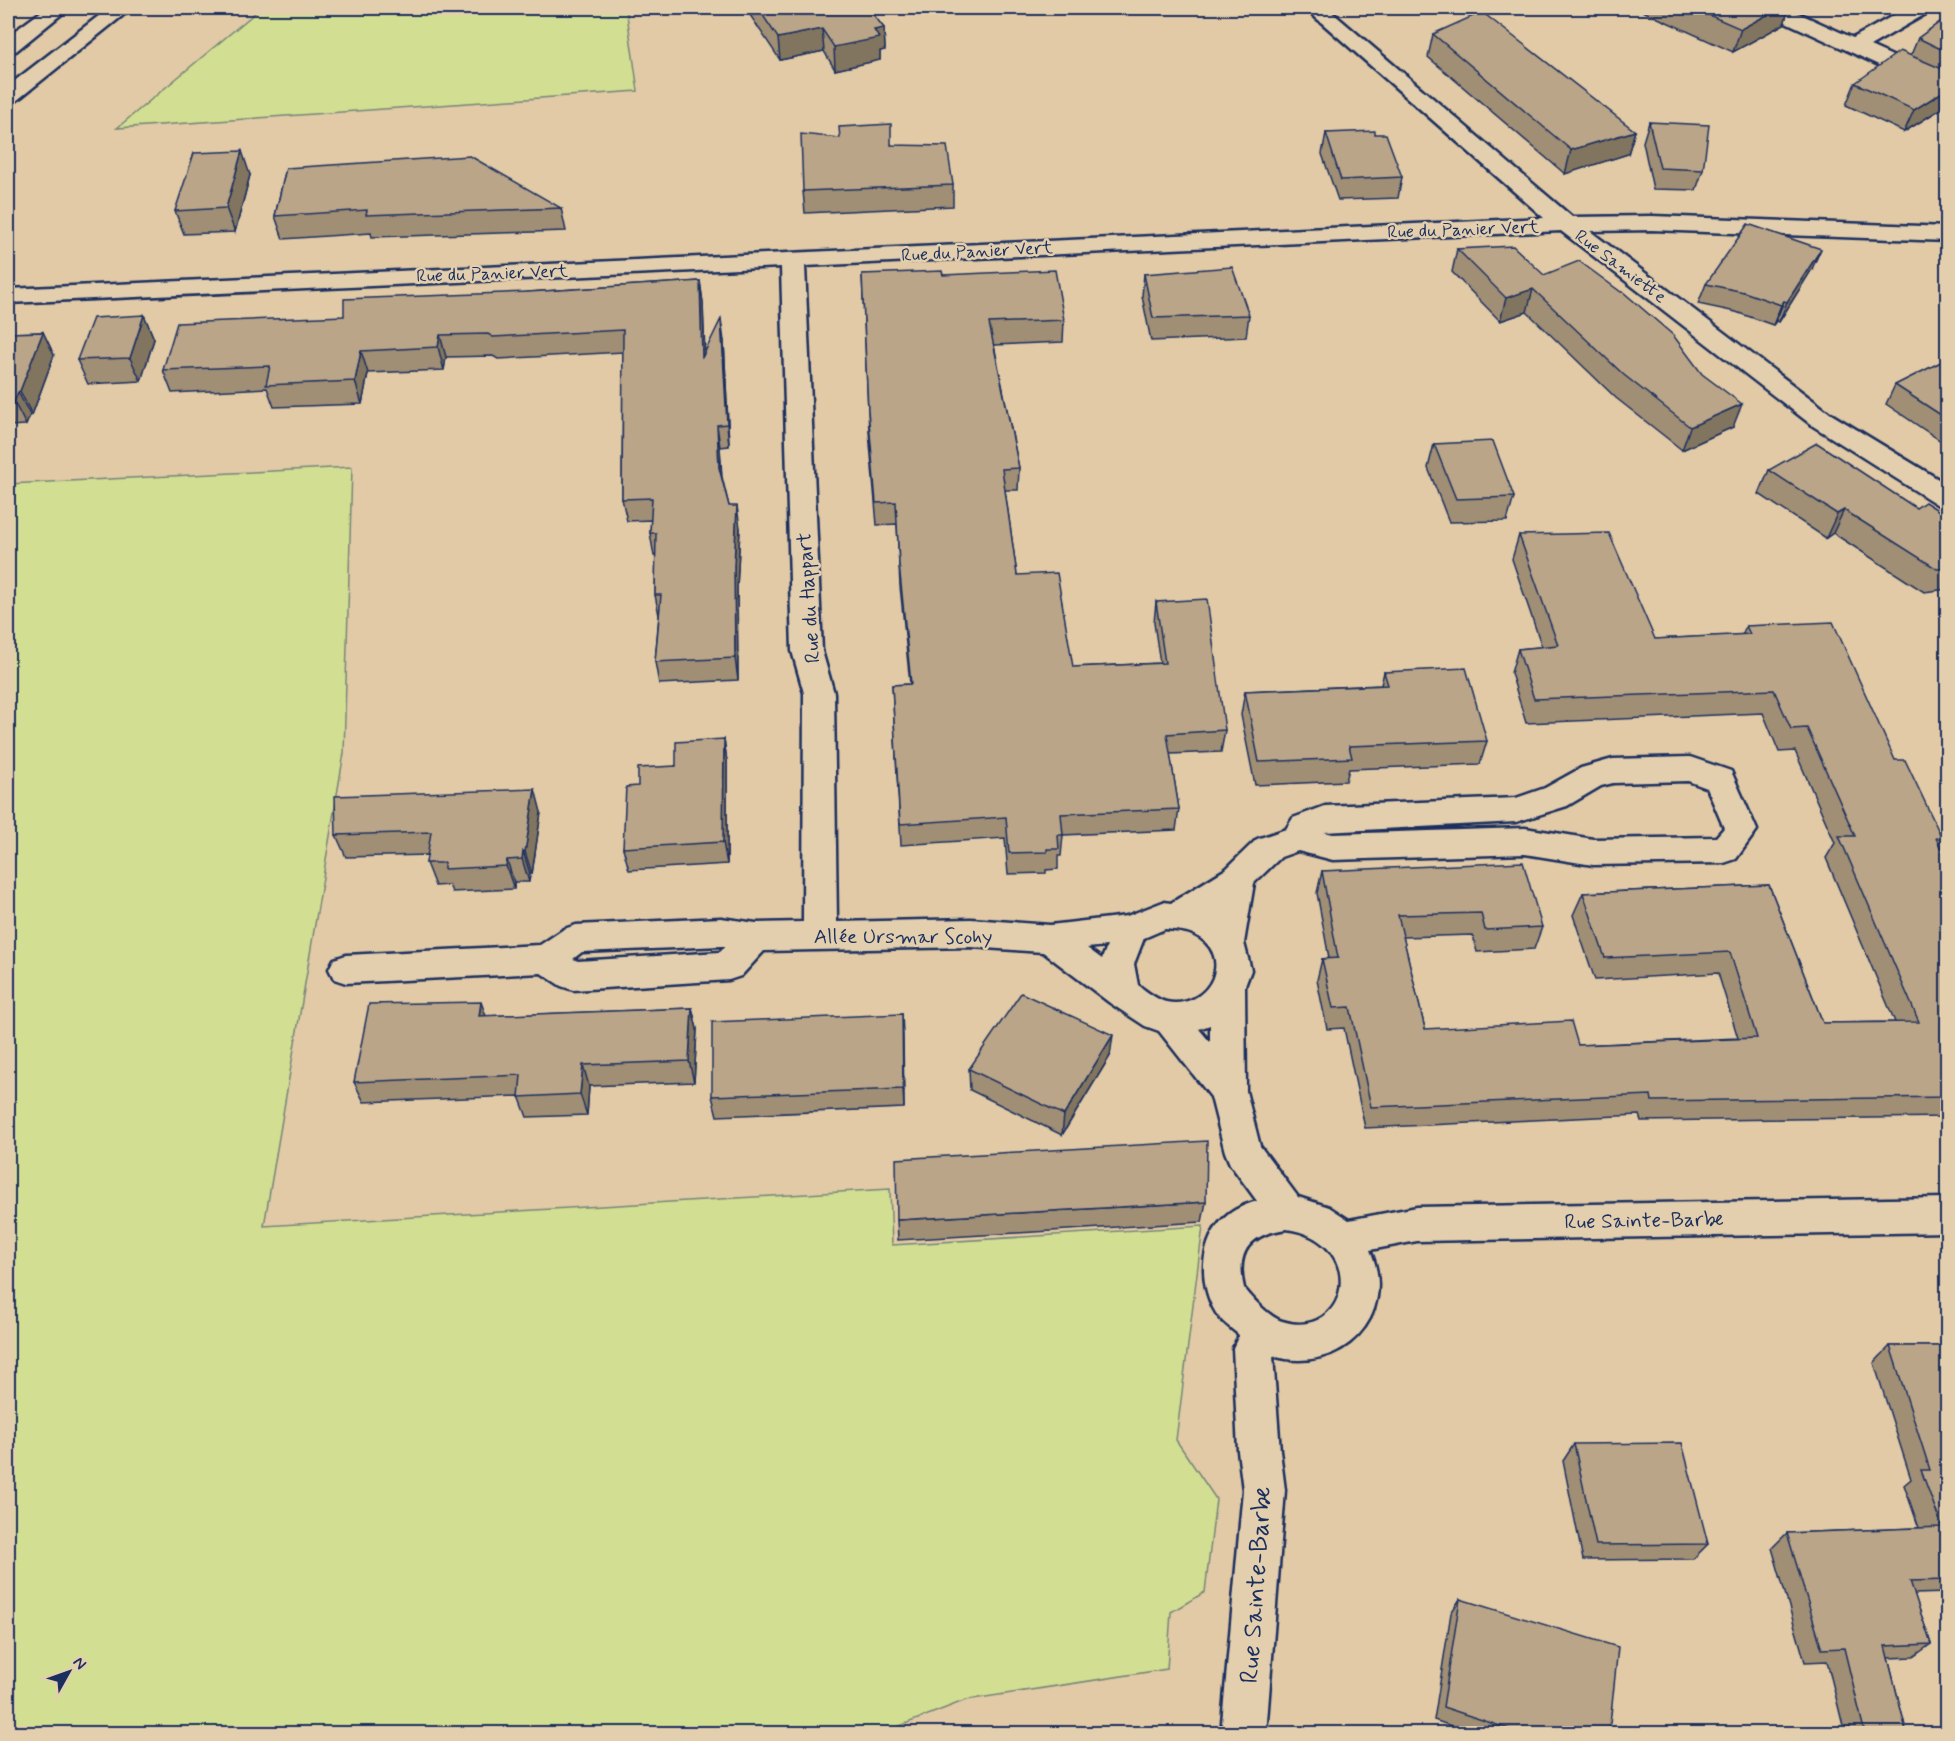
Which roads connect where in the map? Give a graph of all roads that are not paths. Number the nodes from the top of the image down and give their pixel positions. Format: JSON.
{"nodes":[{"id":1,"x":59,"y":8,"type":"edge"},
{"id":2,"x":122,"y":8,"type":"edge"},
{"id":3,"x":1315,"y":8,"type":"edge"},
{"id":4,"x":1771,"y":8,"type":"edge"},
{"id":5,"x":1922,"y":8,"type":"edge"},
{"id":6,"x":8,"y":46,"type":"edge"},
{"id":7,"x":1854,"y":46,"type":"junction"},
{"id":8,"x":1947,"y":90,"type":"edge"},
{"id":9,"x":8,"y":96,"type":"edge"},
{"id":10,"x":1566,"y":224,"type":"junction"},
{"id":11,"x":1947,"y":234,"type":"edge"},
{"id":12,"x":793,"y":260,"type":"junction"},
{"id":13,"x":8,"y":296,"type":"edge"},
{"id":14,"x":1947,"y":498,"type":"edge"},
{"id":15,"x":1298,"y":838,"type":"junction"},
{"id":16,"x":1238,"y":878,"type":"junction"},
{"id":17,"x":1176,"y":917,"type":"junction"},
{"id":18,"x":1130,"y":929,"type":"junction"},
{"id":19,"x":820,"y":936,"type":"junction"},
{"id":20,"x":1050,"y":939,"type":"junction"},
{"id":21,"x":1227,"y":943,"type":"junction"},
{"id":22,"x":346,"y":969,"type":"dead end"},
{"id":23,"x":1228,"y":986,"type":"junction"},
{"id":24,"x":1122,"y":993,"type":"junction"},
{"id":25,"x":1169,"y":1017,"type":"junction"},
{"id":26,"x":1228,"y":1091,"type":"junction"},
{"id":27,"x":1287,"y":1212,"type":"junction"},
{"id":28,"x":1947,"y":1215,"type":"edge"},
{"id":29,"x":1343,"y":1238,"type":"junction"},
{"id":30,"x":1263,"y":1332,"type":"junction"},
{"id":31,"x":1244,"y":1734,"type":"edge"}],
"edges":[{"from":1,"to":6,"type":"main road"},
{"from":2,"to":9,"type":"main road"},
{"from":3,"to":10,"type":"main road","name":"Rue Samiette"},
{"from":4,"to":7,"type":"main road"},
{"from":5,"to":7,"type":"main road"},
{"from":7,"to":8,"type":"main road"},
{"from":10,"to":11,"type":"main road","name":"Rue du Panier Vert"},
{"from":10,"to":12,"type":"main road","name":"Rue du Panier Vert"},
{"from":10,"to":14,"type":"main road","name":"Rue Samiette"},
{"from":12,"to":13,"type":"main road","name":"Rue du Panier Vert"},
{"from":12,"to":19,"type":"main road","name":"Rue du Happart"},
{"from":15,"to":15,"type":"main road"},
{"from":15,"to":16,"type":"main road"},
{"from":16,"to":17,"type":"main road"},
{"from":16,"to":21,"type":"main road"},
{"from":17,"to":18,"type":"main road"},
{"from":17,"to":21,"type":"main road"},
{"from":18,"to":20,"type":"main road","name":"Allée Ursmar Scohy"},
{"from":18,"to":24,"type":"main road"},
{"from":19,"to":20,"type":"main road","name":"Allée Ursmar Scohy"},
{"from":19,"to":22,"type":"main road","name":"Allée Ursmar Scohy"},
{"from":20,"to":24,"type":"main road"},
{"from":21,"to":23,"type":"main road"},
{"from":23,"to":25,"type":"main road"},
{"from":23,"to":26,"type":"main road"},
{"from":24,"to":25,"type":"main road"},
{"from":25,"to":26,"type":"main road"},
{"from":26,"to":27,"type":"main road"},
{"from":27,"to":29,"type":"main road"},
{"from":27,"to":30,"type":"main road"},
{"from":28,"to":29,"type":"main road","name":"Rue Sainte-Barbe"},
{"from":29,"to":30,"type":"main road"},
{"from":30,"to":31,"type":"main road","name":"Rue Sainte-Barbe"}]}
